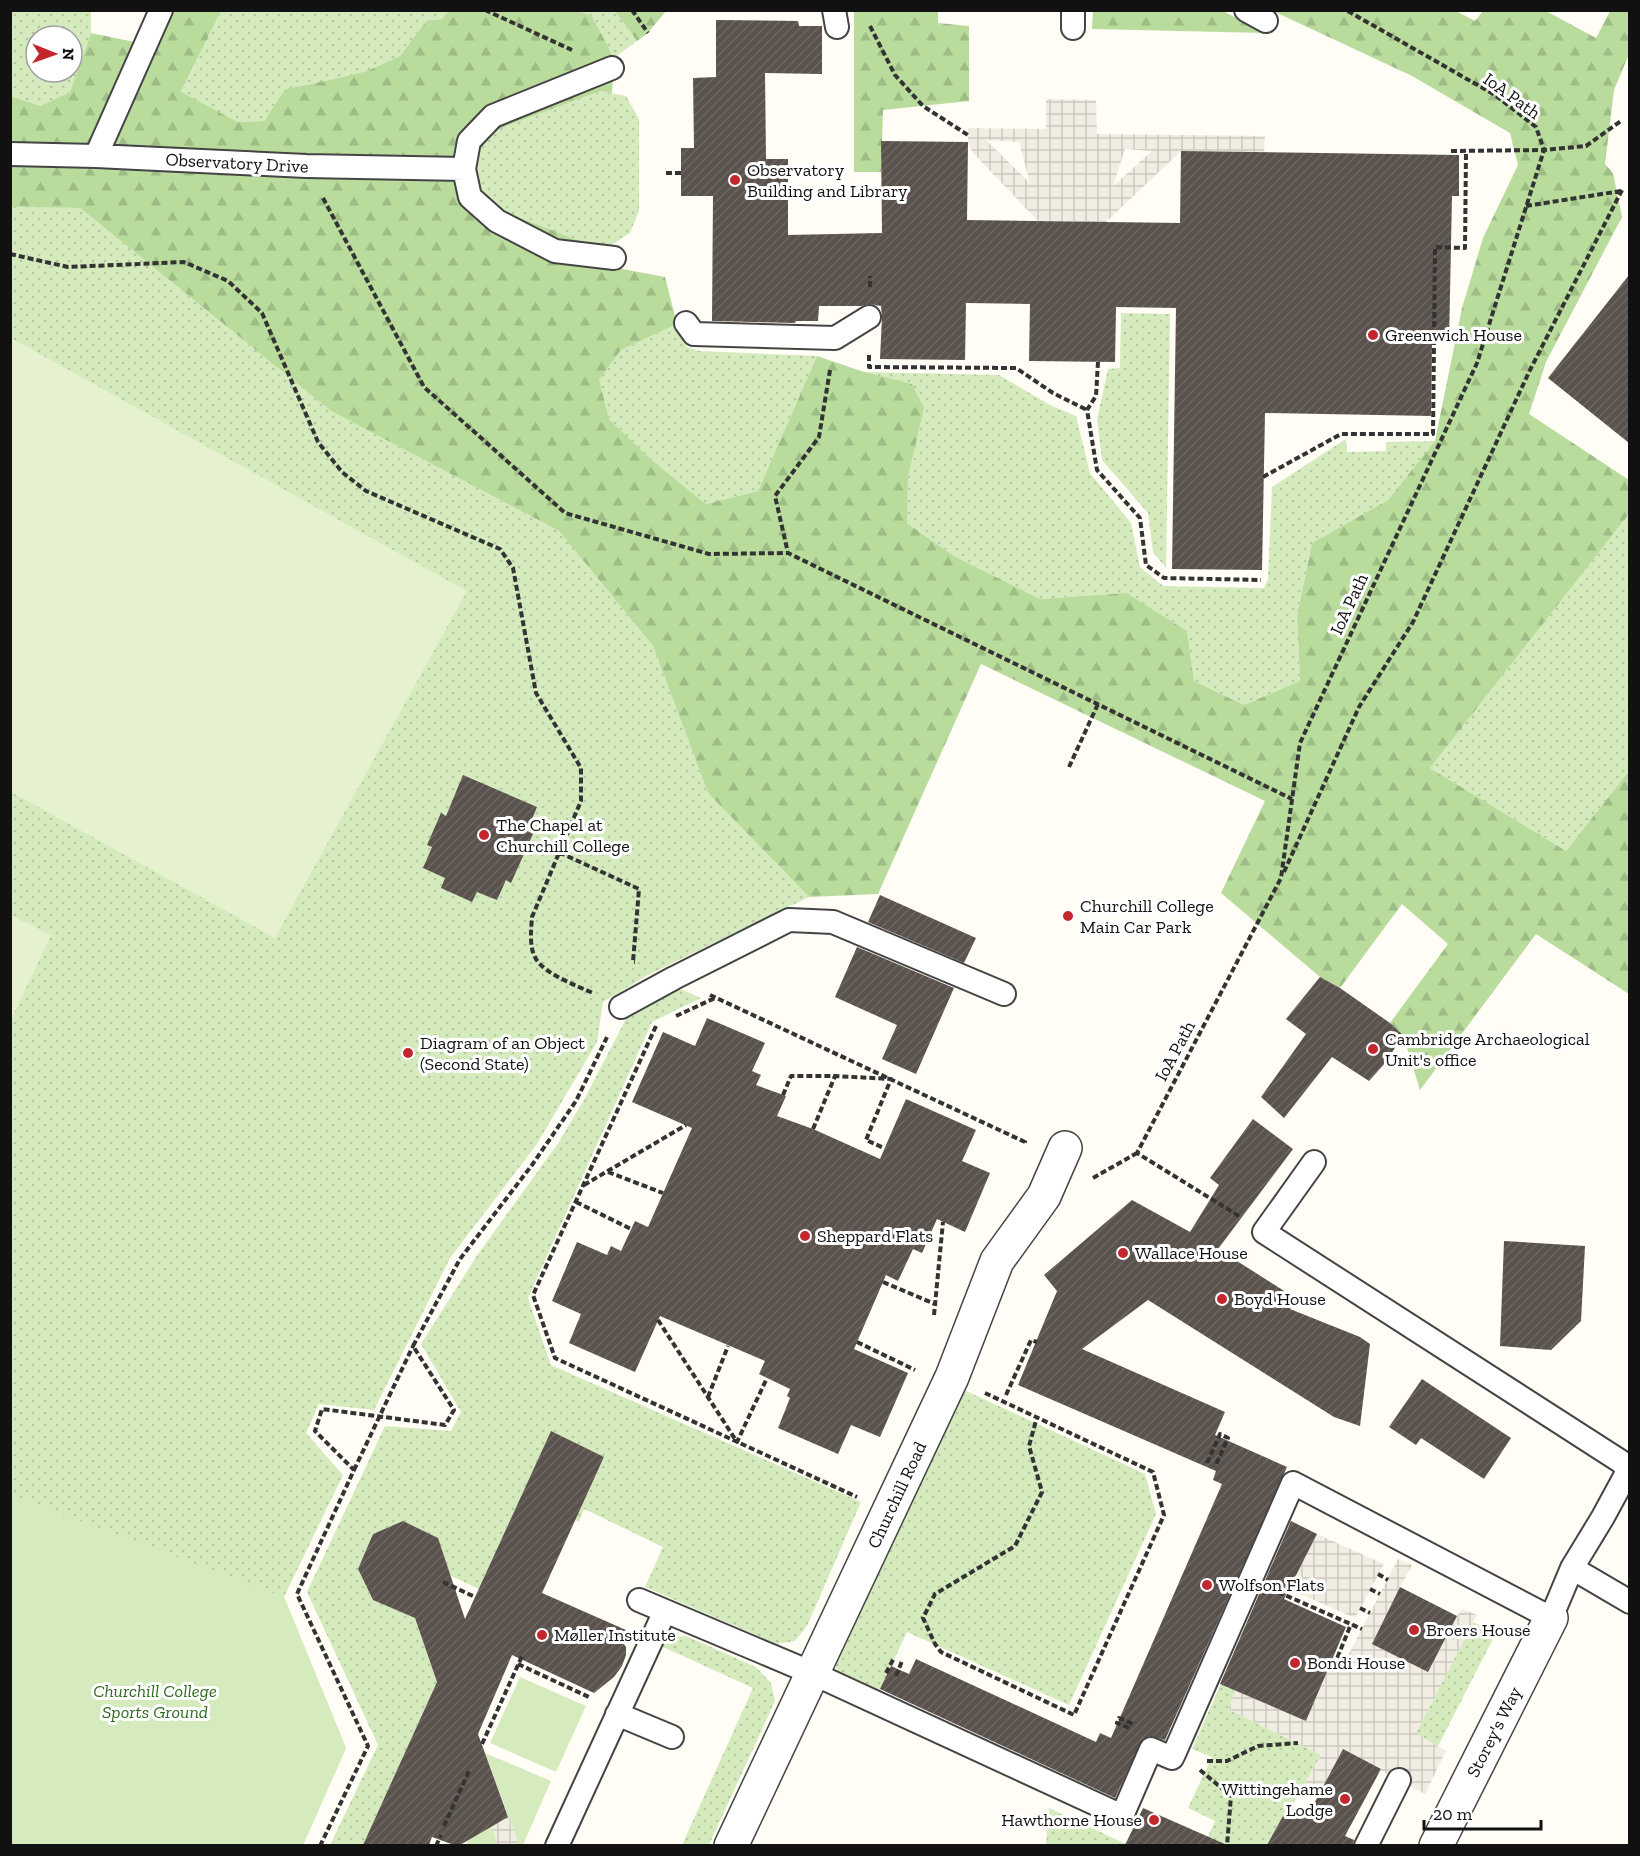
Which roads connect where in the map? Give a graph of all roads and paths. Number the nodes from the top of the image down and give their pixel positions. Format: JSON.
{"nodes":[{"id":1,"x":161,"y":10,"type":"edge"},
{"id":2,"x":485,"y":10,"type":"edge"},
{"id":3,"x":632,"y":10,"type":"edge"},
{"id":4,"x":1246,"y":10,"type":"edge"},
{"id":5,"x":1346,"y":10,"type":"edge"},
{"id":6,"x":865,"y":20,"type":"dead end"},
{"id":7,"x":1266,"y":21,"type":"dead end"},
{"id":8,"x":648,"y":33,"type":"dead end"},
{"id":9,"x":612,"y":68,"type":"joint"},
{"id":10,"x":1621,"y":121,"type":"dead end"},
{"id":11,"x":968,"y":135,"type":"dead end"},
{"id":12,"x":1544,"y":150,"type":"junction"},
{"id":13,"x":1451,"y":151,"type":"dead end"},
{"id":14,"x":1467,"y":152,"type":"junction"},
{"id":15,"x":10,"y":154,"type":"edge"},
{"id":16,"x":96,"y":156,"type":"junction"},
{"id":17,"x":306,"y":166,"type":"junction"},
{"id":18,"x":464,"y":170,"type":"junction"},
{"id":19,"x":666,"y":173,"type":"dead end"},
{"id":20,"x":681,"y":173,"type":"dead end"},
{"id":21,"x":1526,"y":206,"type":"junction"},
{"id":22,"x":10,"y":254,"type":"edge"},
{"id":23,"x":614,"y":258,"type":"dead end"},
{"id":24,"x":870,"y":276,"type":"dead end"},
{"id":25,"x":869,"y":317,"type":"junction"},
{"id":26,"x":686,"y":324,"type":"dead end"},
{"id":27,"x":835,"y":338,"type":"junction"},
{"id":28,"x":1098,"y":362,"type":"dead end"},
{"id":29,"x":1088,"y":410,"type":"junction"},
{"id":30,"x":1263,"y":477,"type":"dead end"},
{"id":31,"x":788,"y":553,"type":"junction"},
{"id":32,"x":1261,"y":580,"type":"dead end"},
{"id":33,"x":1098,"y":704,"type":"junction"},
{"id":34,"x":1070,"y":767,"type":"dead end"},
{"id":35,"x":1292,"y":799,"type":"junction"},
{"id":36,"x":543,"y":845,"type":"dead end"},
{"id":37,"x":560,"y":852,"type":"junction"},
{"id":38,"x":1281,"y":878,"type":"junction"},
{"id":39,"x":674,"y":978,"type":"junction"},
{"id":40,"x":1004,"y":994,"type":"dead end"},
{"id":41,"x":716,"y":998,"type":"junction"},
{"id":42,"x":621,"y":1007,"type":"junction"},
{"id":43,"x":835,"y":1076,"type":"junction"},
{"id":44,"x":891,"y":1079,"type":"junction"},
{"id":45,"x":783,"y":1095,"type":"dead end"},
{"id":46,"x":686,"y":1125,"type":"dead end"},
{"id":47,"x":813,"y":1129,"type":"dead end"},
{"id":48,"x":884,"y":1148,"type":"dead end"},
{"id":49,"x":1065,"y":1148,"type":"dead end"},
{"id":50,"x":1021,"y":1152,"type":"dead end"},
{"id":51,"x":1314,"y":1162,"type":"dead end"},
{"id":52,"x":608,"y":1171,"type":"junction"},
{"id":53,"x":584,"y":1185,"type":"junction"},
{"id":54,"x":663,"y":1193,"type":"dead end"},
{"id":55,"x":576,"y":1202,"type":"junction"},
{"id":56,"x":943,"y":1222,"type":"dead end"},
{"id":57,"x":631,"y":1229,"type":"dead end"},
{"id":58,"x":1264,"y":1232,"type":"junction"},
{"id":59,"x":883,"y":1282,"type":"dead end"},
{"id":60,"x":935,"y":1304,"type":"junction"},
{"id":61,"x":658,"y":1320,"type":"dead end"},
{"id":62,"x":933,"y":1326,"type":"dead end"},
{"id":63,"x":857,"y":1342,"type":"dead end"},
{"id":64,"x":1036,"y":1342,"type":"dead end"},
{"id":65,"x":413,"y":1346,"type":"junction"},
{"id":66,"x":728,"y":1346,"type":"dead end"},
{"id":67,"x":938,"y":1376,"type":"junction"},
{"id":68,"x":767,"y":1378,"type":"dead end"},
{"id":69,"x":1006,"y":1395,"type":"dead end"},
{"id":70,"x":707,"y":1397,"type":"junction"},
{"id":71,"x":379,"y":1416,"type":"junction"},
{"id":72,"x":1037,"y":1417,"type":"junction"},
{"id":73,"x":737,"y":1442,"type":"junction"},
{"id":74,"x":1207,"y":1463,"type":"dead end"},
{"id":75,"x":1215,"y":1467,"type":"dead end"},
{"id":76,"x":354,"y":1470,"type":"junction"},
{"id":77,"x":888,"y":1513,"type":"junction"},
{"id":78,"x":1572,"y":1568,"type":"junction"},
{"id":79,"x":1378,"y":1574,"type":"dead end"},
{"id":80,"x":1388,"y":1580,"type":"dead end"},
{"id":81,"x":443,"y":1582,"type":"dead end"},
{"id":82,"x":1370,"y":1589,"type":"dead end"},
{"id":83,"x":1277,"y":1592,"type":"dead end"},
{"id":84,"x":1380,"y":1594,"type":"dead end"},
{"id":85,"x":475,"y":1597,"type":"dead end"},
{"id":86,"x":639,"y":1600,"type":"dead end"},
{"id":87,"x":1629,"y":1602,"type":"edge"},
{"id":88,"x":1360,"y":1608,"type":"dead end"},
{"id":89,"x":664,"y":1611,"type":"junction"},
{"id":90,"x":1370,"y":1613,"type":"dead end"},
{"id":91,"x":1551,"y":1618,"type":"junction"},
{"id":92,"x":1351,"y":1624,"type":"junction"},
{"id":93,"x":1362,"y":1629,"type":"dead end"},
{"id":94,"x":523,"y":1654,"type":"dead end"},
{"id":95,"x":518,"y":1664,"type":"junction"},
{"id":96,"x":1334,"y":1666,"type":"dead end"},
{"id":97,"x":812,"y":1673,"type":"junction"},
{"id":98,"x":598,"y":1701,"type":"dead end"},
{"id":99,"x":617,"y":1714,"type":"junction"},
{"id":100,"x":672,"y":1737,"type":"dead end"},
{"id":101,"x":1298,"y":1743,"type":"dead end"},
{"id":102,"x":482,"y":1744,"type":"dead end"},
{"id":103,"x":1181,"y":1757,"type":"junction"},
{"id":104,"x":470,"y":1769,"type":"dead end"},
{"id":105,"x":1400,"y":1780,"type":"dead end"},
{"id":106,"x":444,"y":1826,"type":"dead end"},
{"id":107,"x":441,"y":1835,"type":"dead end"},
{"id":108,"x":320,"y":1845,"type":"edge"},
{"id":109,"x":436,"y":1845,"type":"edge"},
{"id":110,"x":557,"y":1845,"type":"edge"},
{"id":111,"x":731,"y":1845,"type":"edge"},
{"id":112,"x":1227,"y":1845,"type":"edge"},
{"id":113,"x":1366,"y":1845,"type":"edge"},
{"id":114,"x":1436,"y":1845,"type":"edge"}],
"edges":[{"from":1,"to":16,"type":"lane"},
{"from":2,"to":9,"type":"path"},
{"from":3,"to":8,"type":"path"},
{"from":4,"to":7,"type":"lane"},
{"from":5,"to":12,"type":"path","name":"IoA Path"},
{"from":6,"to":11,"type":"path"},
{"from":9,"to":18,"type":"lane"},
{"from":10,"to":12,"type":"path"},
{"from":12,"to":14,"type":"path"},
{"from":12,"to":21,"type":"path","name":"IoA Path"},
{"from":13,"to":14,"type":"path"},
{"from":14,"to":30,"type":"path"},
{"from":15,"to":16,"type":"lane","name":"Observatory Drive"},
{"from":16,"to":17,"type":"lane","name":"Observatory Drive"},
{"from":17,"to":18,"type":"lane","name":"Observatory Drive"},
{"from":17,"to":31,"type":"path"},
{"from":18,"to":23,"type":"lane"},
{"from":19,"to":20,"type":"path"},
{"from":21,"to":35,"type":"path","name":"IoA Path"},
{"from":21,"to":38,"type":"path"},
{"from":22,"to":37,"type":"path"},
{"from":24,"to":25,"type":"path"},
{"from":25,"to":27,"type":"lane"},
{"from":25,"to":29,"type":"path"},
{"from":26,"to":27,"type":"lane"},
{"from":27,"to":31,"type":"path"},
{"from":28,"to":29,"type":"path"},
{"from":29,"to":32,"type":"path"},
{"from":31,"to":33,"type":"path"},
{"from":33,"to":34,"type":"path"},
{"from":33,"to":35,"type":"path"},
{"from":35,"to":38,"type":"path","name":"IoA Path"},
{"from":36,"to":37,"type":"path"},
{"from":37,"to":39,"type":"path"},
{"from":37,"to":42,"type":"path"},
{"from":38,"to":58,"type":"path","name":"IoA Path"},
{"from":39,"to":40,"type":"lane"},
{"from":39,"to":41,"type":"path"},
{"from":39,"to":42,"type":"lane"},
{"from":41,"to":44,"type":"path"},
{"from":41,"to":53,"type":"path"},
{"from":42,"to":65,"type":"path"},
{"from":43,"to":44,"type":"path"},
{"from":43,"to":45,"type":"path"},
{"from":43,"to":47,"type":"path"},
{"from":44,"to":48,"type":"path"},
{"from":44,"to":50,"type":"path"},
{"from":46,"to":52,"type":"path"},
{"from":49,"to":67,"type":"street","name":"Churchill Road"},
{"from":51,"to":58,"type":"lane"},
{"from":52,"to":53,"type":"path"},
{"from":52,"to":54,"type":"path"},
{"from":53,"to":55,"type":"path"},
{"from":55,"to":57,"type":"path"},
{"from":55,"to":73,"type":"path"},
{"from":56,"to":60,"type":"path"},
{"from":58,"to":78,"type":"lane"},
{"from":59,"to":60,"type":"path"},
{"from":60,"to":62,"type":"path"},
{"from":61,"to":70,"type":"path"},
{"from":63,"to":67,"type":"path"},
{"from":64,"to":69,"type":"path"},
{"from":65,"to":71,"type":"path"},
{"from":65,"to":71,"type":"path"},
{"from":66,"to":70,"type":"path"},
{"from":67,"to":72,"type":"path"},
{"from":67,"to":77,"type":"street","name":"Churchill Road"},
{"from":68,"to":73,"type":"path"},
{"from":70,"to":73,"type":"path"},
{"from":71,"to":76,"type":"path"},
{"from":71,"to":76,"type":"path"},
{"from":72,"to":72,"type":"path"},
{"from":73,"to":77,"type":"path"},
{"from":74,"to":75,"type":"path"},
{"from":76,"to":108,"type":"path"},
{"from":77,"to":97,"type":"street","name":"Churchill Road"},
{"from":78,"to":87,"type":"lane"},
{"from":78,"to":91,"type":"lane"},
{"from":79,"to":80,"type":"path"},
{"from":81,"to":85,"type":"path"},
{"from":82,"to":84,"type":"path"},
{"from":83,"to":92,"type":"path"},
{"from":86,"to":89,"type":"lane"},
{"from":88,"to":90,"type":"path"},
{"from":89,"to":97,"type":"lane"},
{"from":89,"to":99,"type":"lane"},
{"from":91,"to":103,"type":"lane"},
{"from":91,"to":114,"type":"street","name":"Storey's Way"},
{"from":92,"to":93,"type":"path"},
{"from":92,"to":96,"type":"path"},
{"from":94,"to":95,"type":"path"},
{"from":95,"to":98,"type":"path"},
{"from":95,"to":102,"type":"path"},
{"from":97,"to":103,"type":"lane"},
{"from":97,"to":111,"type":"street","name":"Churchill Road"},
{"from":99,"to":100,"type":"lane"},
{"from":99,"to":110,"type":"lane"},
{"from":101,"to":103,"type":"path"},
{"from":103,"to":112,"type":"path"},
{"from":104,"to":106,"type":"path"},
{"from":105,"to":113,"type":"lane"},
{"from":107,"to":109,"type":"path"}]}
